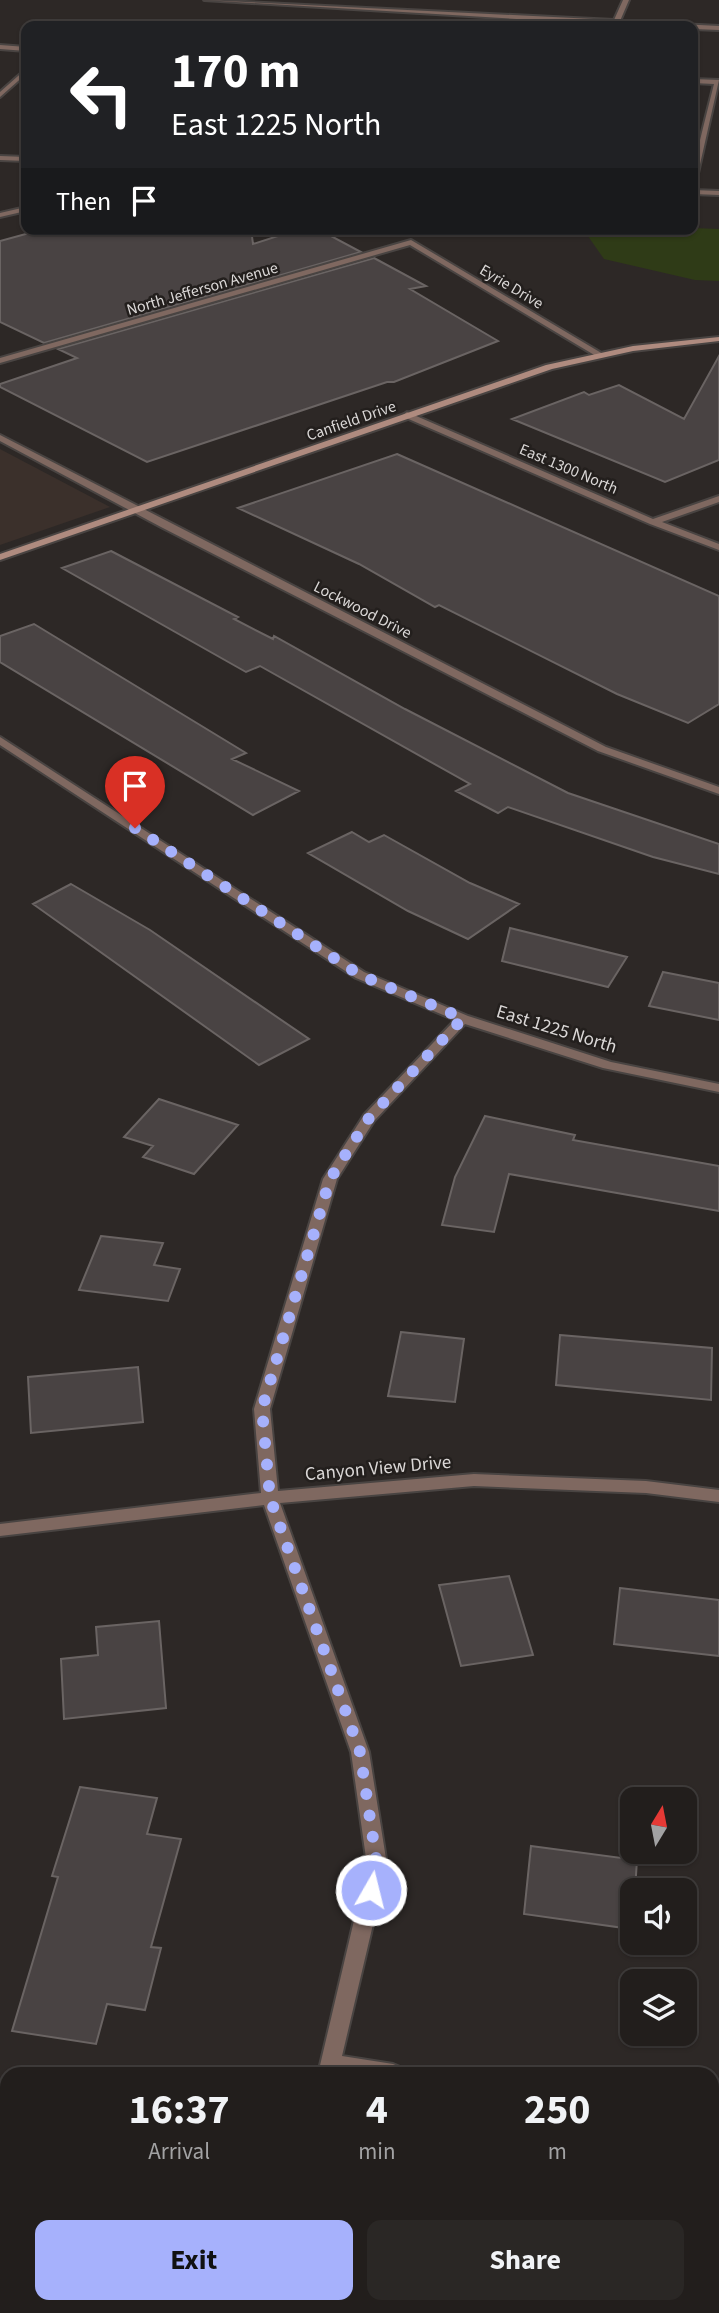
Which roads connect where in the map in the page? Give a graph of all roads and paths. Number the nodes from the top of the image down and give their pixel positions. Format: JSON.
{"nodes":[{"id":1,"x":207,"y":0,"type":"edge"},
{"id":2,"x":397,"y":0,"type":"edge"},
{"id":3,"x":626,"y":0,"type":"edge"},
{"id":4,"x":389,"y":11,"type":"junction"},
{"id":5,"x":578,"y":21,"type":"edge"},
{"id":6,"x":617,"y":21,"type":"edge"},
{"id":7,"x":698,"y":26,"type":"edge"},
{"id":8,"x":719,"y":28,"type":"edge"},
{"id":9,"x":0,"y":47,"type":"edge"},
{"id":10,"x":21,"y":49,"type":"edge"},
{"id":11,"x":21,"y":76,"type":"edge"},
{"id":12,"x":698,"y":81,"type":"edge"},
{"id":13,"x":718,"y":82,"type":"edge"},
{"id":14,"x":0,"y":95,"type":"edge"},
{"id":15,"x":0,"y":158,"type":"edge"},
{"id":16,"x":21,"y":159,"type":"edge"},
{"id":17,"x":698,"y":162,"type":"edge"},
{"id":18,"x":698,"y":192,"type":"edge"},
{"id":19,"x":719,"y":193,"type":"edge"},
{"id":20,"x":21,"y":210,"type":"edge"},
{"id":21,"x":0,"y":215,"type":"edge"},
{"id":22,"x":411,"y":242,"type":"joint"},
{"id":23,"x":719,"y":339,"type":"edge"},
{"id":24,"x":599,"y":354,"type":"junction"},
{"id":25,"x":0,"y":361,"type":"edge"},
{"id":26,"x":407,"y":415,"type":"junction"},
{"id":27,"x":0,"y":438,"type":"edge"},
{"id":28,"x":719,"y":499,"type":"edge"},
{"id":29,"x":136,"y":510,"type":"junction"},
{"id":30,"x":653,"y":522,"type":"junction"},
{"id":31,"x":719,"y":547,"type":"edge"},
{"id":32,"x":0,"y":557,"type":"edge"},
{"id":33,"x":0,"y":740,"type":"edge"},
{"id":34,"x":719,"y":791,"type":"edge"},
{"id":35,"x":463,"y":1018,"type":"junction"},
{"id":36,"x":719,"y":1088,"type":"edge"},
{"id":37,"x":719,"y":1496,"type":"edge"},
{"id":38,"x":270,"y":1498,"type":"junction"},
{"id":39,"x":0,"y":1530,"type":"edge"},
{"id":40,"x":329,"y":2067,"type":"edge"}],
"edges":[{"from":1,"to":4,"type":"street"},
{"from":2,"to":4,"type":"street"},
{"from":3,"to":6,"type":"street"},
{"from":4,"to":5,"type":"street"},
{"from":7,"to":8,"type":"street"},
{"from":9,"to":10,"type":"street"},
{"from":11,"to":14,"type":"street"},
{"from":12,"to":13,"type":"street"},
{"from":13,"to":17,"type":"street"},
{"from":15,"to":16,"type":"street"},
{"from":18,"to":19,"type":"street"},
{"from":20,"to":21,"type":"street"},
{"from":22,"to":24,"type":"street","name":"Eyrie Drive"},
{"from":22,"to":25,"type":"street","name":"North Jefferson Avenue"},
{"from":23,"to":24,"type":"street","name":"Canfield Drive"},
{"from":24,"to":26,"type":"street","name":"Canfield Drive"},
{"from":26,"to":29,"type":"street","name":"Canfield Drive"},
{"from":26,"to":30,"type":"street","name":"East 1300 North"},
{"from":27,"to":29,"type":"street","name":"Lockwood Drive"},
{"from":28,"to":30,"type":"street"},
{"from":29,"to":32,"type":"street","name":"Canfield Drive"},
{"from":29,"to":34,"type":"street","name":"Lockwood Drive"},
{"from":30,"to":31,"type":"street","name":"East 1300 North"},
{"from":33,"to":35,"type":"street","name":"East 1225 North"},
{"from":35,"to":36,"type":"street","name":"East 1225 North"},
{"from":35,"to":38,"type":"street"},
{"from":37,"to":38,"type":"street","name":"Canyon View Drive"},
{"from":38,"to":39,"type":"street","name":"Canyon View Drive"},
{"from":38,"to":40,"type":"street"}]}
